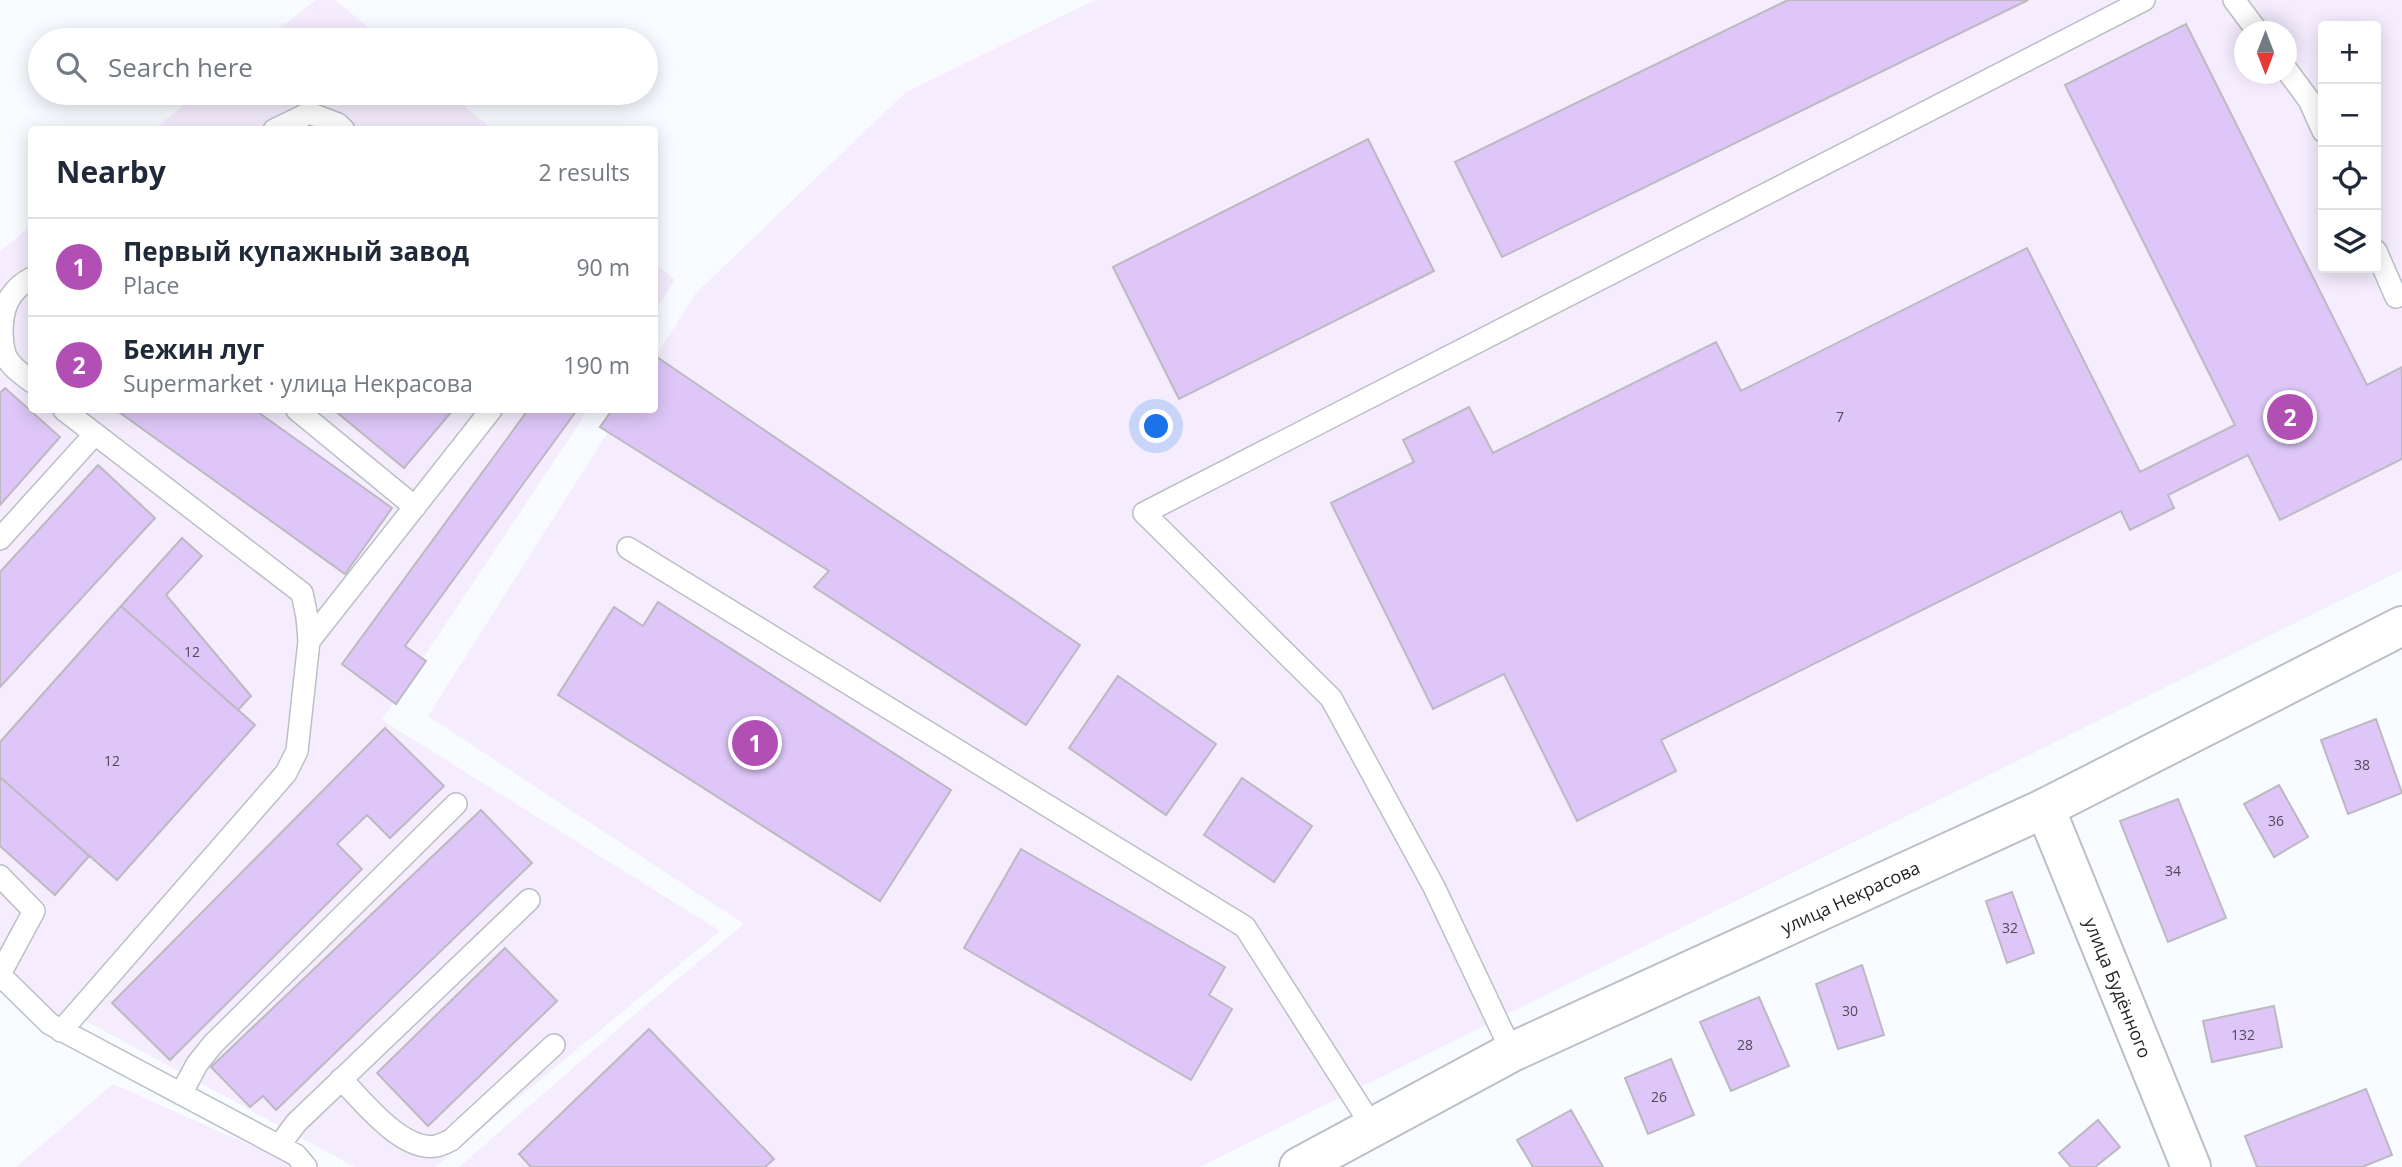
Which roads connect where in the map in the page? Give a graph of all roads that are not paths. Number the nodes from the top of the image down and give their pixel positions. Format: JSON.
{"nodes":[{"id":1,"x":2144,"y":0,"type":"edge"},
{"id":2,"x":2234,"y":0,"type":"edge"},
{"id":3,"x":2250,"y":21,"type":"edge"},
{"id":4,"x":2297,"y":83,"type":"edge"},
{"id":5,"x":2318,"y":120,"type":"edge"},
{"id":6,"x":282,"y":126,"type":"edge"},
{"id":7,"x":340,"y":126,"type":"edge"},
{"id":8,"x":2381,"y":262,"type":"edge"},
{"id":9,"x":28,"y":281,"type":"edge"},
{"id":10,"x":2396,"y":297,"type":"dead end"},
{"id":11,"x":2,"y":358,"type":"edge"},
{"id":12,"x":28,"y":379,"type":"edge"},
{"id":13,"x":68,"y":413,"type":"edge"},
{"id":14,"x":301,"y":413,"type":"edge"},
{"id":15,"x":489,"y":413,"type":"edge"},
{"id":16,"x":94,"y":435,"type":"junction"},
{"id":17,"x":415,"y":507,"type":"junction"},
{"id":18,"x":0,"y":539,"type":"edge"},
{"id":19,"x":628,"y":548,"type":"dead end"},
{"id":20,"x":2402,"y":626,"type":"edge"},
{"id":21,"x":309,"y":641,"type":"junction"},
{"id":22,"x":456,"y":804,"type":"dead end"},
{"id":23,"x":2045,"y":808,"type":"junction"},
{"id":24,"x":0,"y":876,"type":"edge"},
{"id":25,"x":529,"y":900,"type":"dead end"},
{"id":26,"x":0,"y":974,"type":"edge"},
{"id":27,"x":61,"y":1031,"type":"junction"},
{"id":28,"x":554,"y":1045,"type":"dead end"},
{"id":29,"x":1513,"y":1052,"type":"junction"},
{"id":30,"x":341,"y":1079,"type":"junction"},
{"id":31,"x":181,"y":1094,"type":"junction"},
{"id":32,"x":1372,"y":1126,"type":"junction"},
{"id":33,"x":279,"y":1146,"type":"junction"},
{"id":34,"x":1308,"y":1164,"type":"edge"},
{"id":35,"x":306,"y":1167,"type":"edge"},
{"id":36,"x":2191,"y":1167,"type":"edge"}],
"edges":[{"from":1,"to":29,"type":"lane"},
{"from":2,"to":3,"type":"lane"},
{"from":4,"to":5,"type":"lane"},
{"from":6,"to":7,"type":"lane"},
{"from":8,"to":10,"type":"lane"},
{"from":9,"to":11,"type":"lane"},
{"from":11,"to":12,"type":"lane"},
{"from":13,"to":16,"type":"lane"},
{"from":14,"to":17,"type":"lane"},
{"from":15,"to":17,"type":"lane"},
{"from":16,"to":18,"type":"lane"},
{"from":16,"to":21,"type":"lane"},
{"from":17,"to":21,"type":"lane"},
{"from":19,"to":32,"type":"lane"},
{"from":20,"to":23,"type":"street","name":"улица Некрасова"},
{"from":21,"to":27,"type":"lane"},
{"from":22,"to":31,"type":"lane"},
{"from":23,"to":29,"type":"street","name":"улица Некрасова"},
{"from":23,"to":36,"type":"street","name":"улица Будённого"},
{"from":24,"to":26,"type":"lane"},
{"from":25,"to":30,"type":"lane"},
{"from":26,"to":27,"type":"lane"},
{"from":27,"to":31,"type":"lane"},
{"from":28,"to":30,"type":"lane"},
{"from":29,"to":32,"type":"street","name":"улица Некрасова"},
{"from":30,"to":33,"type":"lane"},
{"from":31,"to":33,"type":"lane"},
{"from":32,"to":34,"type":"street","name":"улица Некрасова"},
{"from":33,"to":35,"type":"lane"}]}
